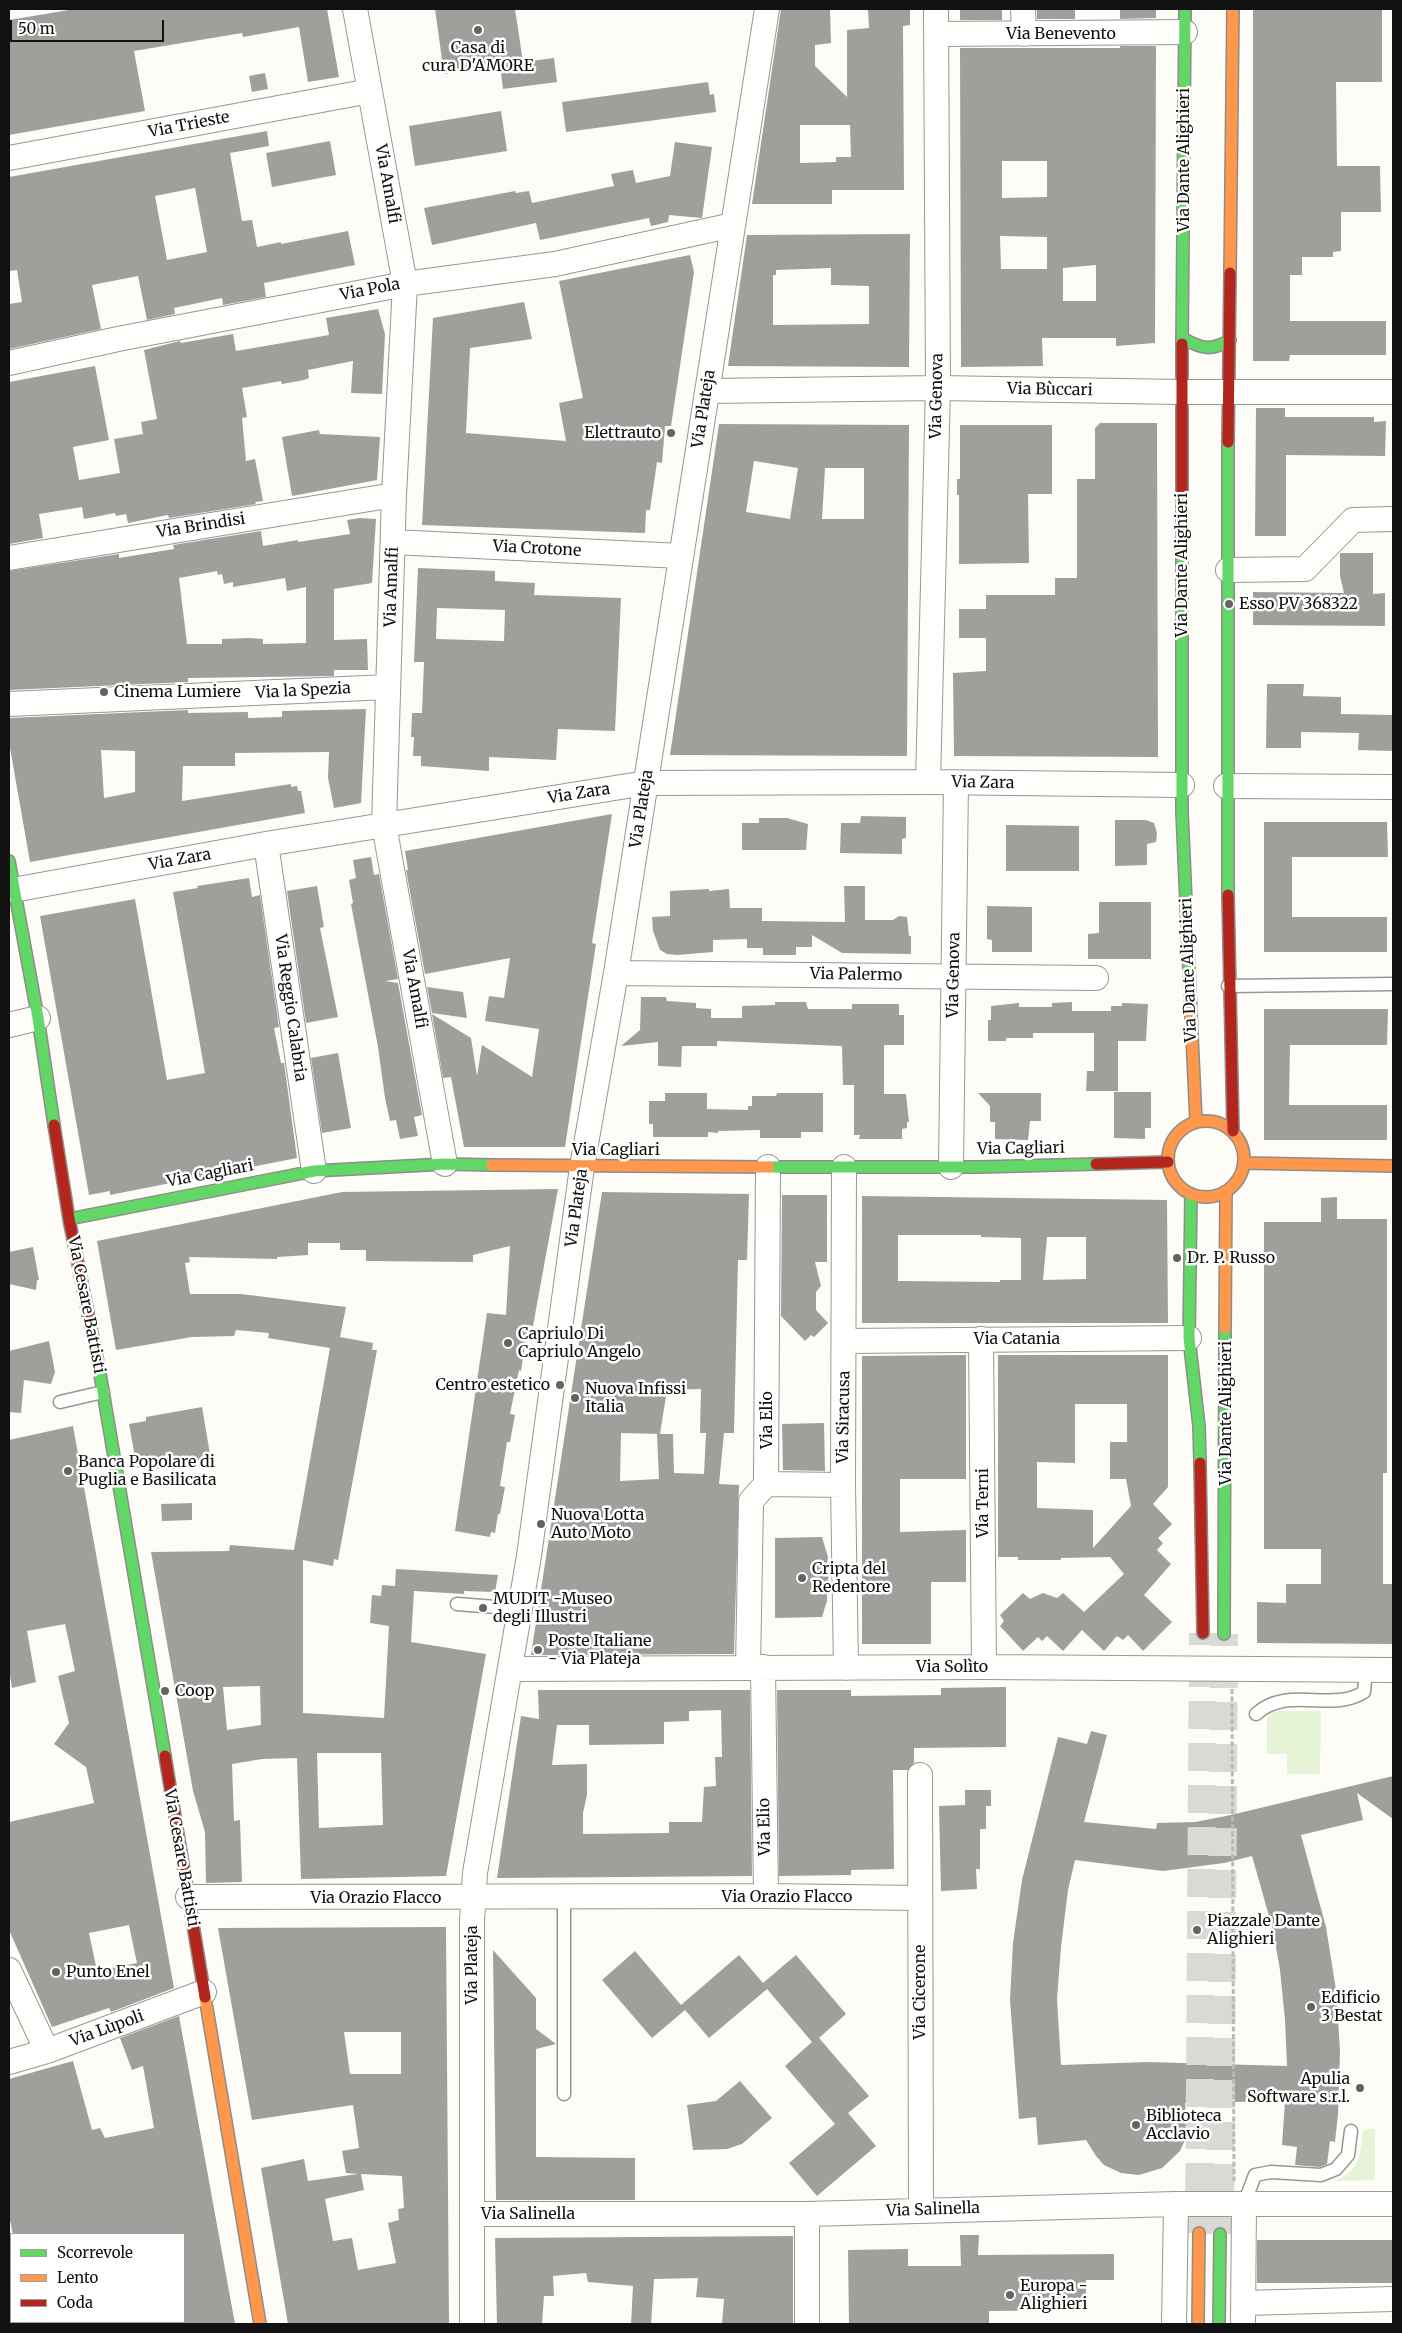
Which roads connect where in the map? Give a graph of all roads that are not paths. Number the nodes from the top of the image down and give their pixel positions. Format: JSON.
{"nodes":[{"id":1,"x":355,"y":9,"type":"edge"},
{"id":2,"x":767,"y":9,"type":"edge"},
{"id":3,"x":936,"y":9,"type":"edge"},
{"id":4,"x":1023,"y":9,"type":"edge"},
{"id":5,"x":1185,"y":9,"type":"edge"},
{"id":6,"x":1233,"y":9,"type":"edge"},
{"id":7,"x":1185,"y":32,"type":"junction"},
{"id":8,"x":936,"y":34,"type":"junction"},
{"id":9,"x":1024,"y":34,"type":"junction"},
{"id":10,"x":370,"y":91,"type":"junction"},
{"id":11,"x":9,"y":158,"type":"edge"},
{"id":12,"x":733,"y":226,"type":"junction"},
{"id":13,"x":405,"y":284,"type":"junction"},
{"id":14,"x":1184,"y":339,"type":"junction"},
{"id":15,"x":1230,"y":340,"type":"junction"},
{"id":16,"x":9,"y":363,"type":"edge"},
{"id":17,"x":938,"y":388,"type":"junction"},
{"id":18,"x":707,"y":391,"type":"junction"},
{"id":19,"x":1229,"y":391,"type":"junction"},
{"id":20,"x":1182,"y":392,"type":"junction"},
{"id":21,"x":1393,"y":392,"type":"edge"},
{"id":22,"x":394,"y":495,"type":"junction"},
{"id":23,"x":1393,"y":520,"type":"edge"},
{"id":24,"x":394,"y":542,"type":"junction"},
{"id":25,"x":681,"y":556,"type":"junction"},
{"id":26,"x":9,"y":558,"type":"edge"},
{"id":27,"x":1228,"y":570,"type":"junction"},
{"id":28,"x":388,"y":687,"type":"junction"},
{"id":29,"x":9,"y":704,"type":"edge"},
{"id":30,"x":928,"y":782,"type":"junction"},
{"id":31,"x":646,"y":783,"type":"junction"},
{"id":32,"x":956,"y":783,"type":"junction"},
{"id":33,"x":1182,"y":786,"type":"junction"},
{"id":34,"x":1226,"y":786,"type":"junction"},
{"id":35,"x":1393,"y":787,"type":"edge"},
{"id":36,"x":384,"y":825,"type":"junction"},
{"id":37,"x":266,"y":844,"type":"junction"},
{"id":38,"x":9,"y":861,"type":"edge"},
{"id":39,"x":14,"y":890,"type":"junction"},
{"id":40,"x":616,"y":972,"type":"junction"},
{"id":41,"x":954,"y":976,"type":"junction"},
{"id":42,"x":1096,"y":978,"type":"dead end"},
{"id":43,"x":1393,"y":984,"type":"edge"},
{"id":44,"x":1228,"y":986,"type":"junction"},
{"id":45,"x":38,"y":1018,"type":"junction"},
{"id":46,"x":9,"y":1025,"type":"edge"},
{"id":47,"x":1196,"y":1121,"type":"junction"},
{"id":48,"x":1233,"y":1131,"type":"junction"},
{"id":49,"x":1168,"y":1162,"type":"junction"},
{"id":50,"x":1245,"y":1163,"type":"junction"},
{"id":51,"x":445,"y":1164,"type":"junction"},
{"id":52,"x":582,"y":1166,"type":"junction"},
{"id":53,"x":1393,"y":1166,"type":"edge"},
{"id":54,"x":768,"y":1167,"type":"junction"},
{"id":55,"x":844,"y":1167,"type":"junction"},
{"id":56,"x":951,"y":1167,"type":"junction"},
{"id":57,"x":314,"y":1171,"type":"junction"},
{"id":58,"x":1226,"y":1192,"type":"junction"},
{"id":59,"x":1191,"y":1194,"type":"junction"},
{"id":60,"x":69,"y":1219,"type":"junction"},
{"id":61,"x":1189,"y":1338,"type":"junction"},
{"id":62,"x":981,"y":1339,"type":"junction"},
{"id":63,"x":845,"y":1341,"type":"junction"},
{"id":64,"x":103,"y":1392,"type":"junction"},
{"id":65,"x":60,"y":1402,"type":"dead end"},
{"id":66,"x":766,"y":1484,"type":"junction"},
{"id":67,"x":843,"y":1485,"type":"junction"},
{"id":68,"x":457,"y":1604,"type":"dead end"},
{"id":69,"x":521,"y":1609,"type":"junction"},
{"id":70,"x":1203,"y":1633,"type":"tunnel mouth"},
{"id":71,"x":1224,"y":1634,"type":"tunnel mouth"},
{"id":72,"x":984,"y":1667,"type":"junction"},
{"id":73,"x":755,"y":1668,"type":"junction"},
{"id":74,"x":846,"y":1668,"type":"junction"},
{"id":75,"x":511,"y":1669,"type":"junction"},
{"id":76,"x":1366,"y":1670,"type":"junction"},
{"id":77,"x":1393,"y":1670,"type":"edge"},
{"id":78,"x":1256,"y":1714,"type":"dead end"},
{"id":79,"x":920,"y":1775,"type":"dead end"},
{"id":80,"x":766,"y":1896,"type":"junction"},
{"id":81,"x":564,"y":1897,"type":"junction"},
{"id":82,"x":188,"y":1898,"type":"junction"},
{"id":83,"x":474,"y":1898,"type":"junction"},
{"id":84,"x":920,"y":1898,"type":"junction"},
{"id":85,"x":9,"y":1970,"type":"edge"},
{"id":86,"x":204,"y":1992,"type":"junction"},
{"id":87,"x":47,"y":2051,"type":"junction"},
{"id":88,"x":9,"y":2062,"type":"edge"},
{"id":89,"x":564,"y":2094,"type":"dead end"},
{"id":90,"x":1351,"y":2130,"type":"dead end"},
{"id":91,"x":1176,"y":2204,"type":"junction"},
{"id":92,"x":1239,"y":2204,"type":"junction"},
{"id":93,"x":1393,"y":2204,"type":"edge"},
{"id":94,"x":920,"y":2210,"type":"junction"},
{"id":95,"x":473,"y":2214,"type":"junction"},
{"id":96,"x":807,"y":2214,"type":"junction"},
{"id":97,"x":1199,"y":2233,"type":"tunnel mouth"},
{"id":98,"x":1220,"y":2234,"type":"tunnel mouth"},
{"id":99,"x":1393,"y":2299,"type":"edge"},
{"id":100,"x":1244,"y":2314,"type":"edge"},
{"id":101,"x":260,"y":2324,"type":"edge"},
{"id":102,"x":472,"y":2324,"type":"edge"},
{"id":103,"x":807,"y":2324,"type":"edge"},
{"id":104,"x":1174,"y":2324,"type":"edge"},
{"id":105,"x":1198,"y":2324,"type":"edge"},
{"id":106,"x":1219,"y":2324,"type":"edge"}],
"edges":[{"from":1,"to":10,"type":"street","name":"Via Amalfi"},
{"from":2,"to":12,"type":"street","name":"Via Plateja"},
{"from":3,"to":8,"type":"street","name":"Via Genova"},
{"from":4,"to":9,"type":"street"},
{"from":5,"to":7,"type":"street","name":"Via Dante Alighieri"},
{"from":6,"to":15,"type":"street"},
{"from":7,"to":9,"type":"street","name":"Via Benevento"},
{"from":7,"to":14,"type":"street","name":"Via Dante Alighieri"},
{"from":8,"to":9,"type":"street","name":"Via Benevento"},
{"from":8,"to":17,"type":"street","name":"Via Genova"},
{"from":10,"to":11,"type":"street","name":"Via Trieste"},
{"from":10,"to":13,"type":"street","name":"Via Amalfi"},
{"from":12,"to":13,"type":"street","name":"Via Pola"},
{"from":12,"to":18,"type":"street","name":"Via Plateja"},
{"from":13,"to":16,"type":"street","name":"Via Pola"},
{"from":13,"to":22,"type":"street","name":"Via Amalfi"},
{"from":14,"to":15,"type":"street"},
{"from":14,"to":20,"type":"street","name":"Via Dante Alighieri"},
{"from":15,"to":19,"type":"street"},
{"from":17,"to":18,"type":"street","name":"Via Bùccari"},
{"from":17,"to":20,"type":"street","name":"Via Bùccari"},
{"from":17,"to":30,"type":"street","name":"Via Genova"},
{"from":18,"to":25,"type":"street","name":"Via Plateja"},
{"from":19,"to":20,"type":"street","name":"Via Bùccari"},
{"from":19,"to":21,"type":"street","name":"Via Bùccari"},
{"from":19,"to":27,"type":"street"},
{"from":20,"to":33,"type":"street","name":"Via Dante Alighieri"},
{"from":22,"to":24,"type":"street","name":"Via Amalfi"},
{"from":22,"to":26,"type":"street","name":"Via Brindisi"},
{"from":23,"to":27,"type":"street"},
{"from":24,"to":25,"type":"street","name":"Via Crotone"},
{"from":24,"to":28,"type":"street","name":"Via Amalfi"},
{"from":25,"to":31,"type":"street","name":"Via Plateja"},
{"from":27,"to":34,"type":"street"},
{"from":28,"to":29,"type":"street","name":"Via la Spezia"},
{"from":28,"to":36,"type":"street","name":"Via Amalfi"},
{"from":30,"to":31,"type":"street","name":"Via Zara"},
{"from":30,"to":32,"type":"street","name":"Via Zara"},
{"from":31,"to":36,"type":"street","name":"Via Zara"},
{"from":31,"to":40,"type":"street","name":"Via Plateja"},
{"from":32,"to":33,"type":"street","name":"Via Zara"},
{"from":32,"to":41,"type":"street","name":"Via Genova"},
{"from":33,"to":47,"type":"street","name":"Via Dante Alighieri"},
{"from":34,"to":35,"type":"street"},
{"from":34,"to":44,"type":"street"},
{"from":36,"to":37,"type":"street","name":"Via Zara"},
{"from":36,"to":51,"type":"street","name":"Via Amalfi"},
{"from":37,"to":39,"type":"street","name":"Via Zara"},
{"from":37,"to":57,"type":"street","name":"Via Reggio Calabria"},
{"from":38,"to":39,"type":"street","name":"Via Cesare Battisti"},
{"from":39,"to":45,"type":"street","name":"Via Cesare Battisti"},
{"from":40,"to":41,"type":"street","name":"Via Palermo"},
{"from":40,"to":52,"type":"street","name":"Via Plateja"},
{"from":41,"to":42,"type":"street","name":"Via Palermo"},
{"from":41,"to":56,"type":"street","name":"Via Genova"},
{"from":43,"to":44,"type":"lane"},
{"from":44,"to":48,"type":"street"},
{"from":45,"to":46,"type":"street"},
{"from":45,"to":60,"type":"street","name":"Via Cesare Battisti"},
{"from":47,"to":48,"type":"street"},
{"from":47,"to":49,"type":"street"},
{"from":48,"to":50,"type":"street"},
{"from":49,"to":56,"type":"street","name":"Via Cagliari"},
{"from":49,"to":59,"type":"street"},
{"from":50,"to":53,"type":"street"},
{"from":50,"to":58,"type":"street"},
{"from":51,"to":52,"type":"street","name":"Via Cagliari"},
{"from":51,"to":57,"type":"street","name":"Via Cagliari"},
{"from":52,"to":54,"type":"street","name":"Via Cagliari"},
{"from":52,"to":69,"type":"street","name":"Via Plateja"},
{"from":54,"to":55,"type":"street","name":"Via Cagliari"},
{"from":54,"to":66,"type":"street","name":"Via Elio"},
{"from":55,"to":56,"type":"street","name":"Via Cagliari"},
{"from":55,"to":63,"type":"street","name":"Via Siracusa"},
{"from":57,"to":60,"type":"street","name":"Via Cagliari"},
{"from":58,"to":59,"type":"street"},
{"from":58,"to":71,"type":"street","name":"Via Dante Alighieri"},
{"from":59,"to":61,"type":"street","name":"Via Dante Alighieri"},
{"from":60,"to":64,"type":"street","name":"Via Cesare Battisti"},
{"from":61,"to":62,"type":"street","name":"Via Catania"},
{"from":61,"to":70,"type":"street","name":"Via Dante Alighieri"},
{"from":62,"to":63,"type":"street","name":"Via Catania"},
{"from":62,"to":72,"type":"street","name":"Via Terni"},
{"from":63,"to":67,"type":"street","name":"Via Siracusa"},
{"from":64,"to":65,"type":"lane","name":"Via Cesare Battisti"},
{"from":64,"to":82,"type":"street","name":"Via Cesare Battisti"},
{"from":66,"to":67,"type":"street"},
{"from":66,"to":73,"type":"street","name":"Via Elio"},
{"from":67,"to":74,"type":"street","name":"Via Siracusa"},
{"from":68,"to":69,"type":"lane"},
{"from":69,"to":75,"type":"street","name":"Via Plateja"},
{"from":72,"to":74,"type":"street","name":"Via Solìto"},
{"from":72,"to":76,"type":"street","name":"Via Solìto"},
{"from":73,"to":74,"type":"street","name":"Via Solìto"},
{"from":73,"to":75,"type":"street","name":"Via Solìto"},
{"from":73,"to":80,"type":"street","name":"Via Elio"},
{"from":75,"to":83,"type":"street","name":"Via Plateja"},
{"from":76,"to":77,"type":"street","name":"Via Solìto"},
{"from":76,"to":78,"type":"lane"},
{"from":79,"to":84,"type":"street","name":"Via Cicerone"},
{"from":80,"to":81,"type":"street","name":"Via Orazio Flacco"},
{"from":80,"to":84,"type":"street","name":"Via Orazio Flacco"},
{"from":81,"to":83,"type":"street","name":"Via Orazio Flacco"},
{"from":81,"to":89,"type":"lane"},
{"from":82,"to":83,"type":"street","name":"Via Orazio Flacco"},
{"from":82,"to":86,"type":"street","name":"Via Cesare Battisti"},
{"from":83,"to":95,"type":"street","name":"Via Plateja"},
{"from":84,"to":94,"type":"street","name":"Via Cicerone"},
{"from":85,"to":87,"type":"street"},
{"from":86,"to":87,"type":"street","name":"Via Lùpoli"},
{"from":86,"to":101,"type":"street","name":"Via Cesare Battisti"},
{"from":87,"to":88,"type":"street","name":"Via Lùpoli"},
{"from":90,"to":92,"type":"lane"},
{"from":91,"to":92,"type":"street","name":"Via Salinella"},
{"from":91,"to":94,"type":"street","name":"Via Salinella"},
{"from":91,"to":104,"type":"street"},
{"from":92,"to":93,"type":"street","name":"Via Salinella"},
{"from":92,"to":100,"type":"street"},
{"from":94,"to":96,"type":"street","name":"Via Salinella"},
{"from":95,"to":96,"type":"street","name":"Via Salinella"},
{"from":95,"to":102,"type":"street","name":"Via Plateja"},
{"from":96,"to":103,"type":"street"},
{"from":97,"to":105,"type":"street"},
{"from":98,"to":106,"type":"street"},
{"from":99,"to":100,"type":"street"}]}
